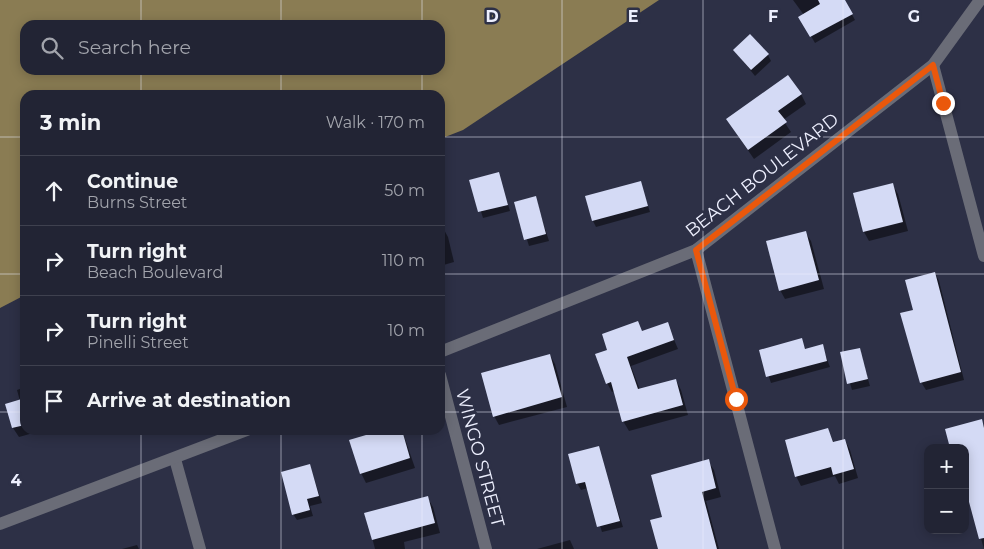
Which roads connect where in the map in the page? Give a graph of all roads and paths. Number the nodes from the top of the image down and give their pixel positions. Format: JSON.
{"nodes":[{"id":1,"x":980,"y":0,"type":"edge"},
{"id":2,"x":933,"y":65,"type":"junction"},
{"id":3,"x":696,"y":250,"type":"junction"},
{"id":4,"x":984,"y":256,"type":"edge"},
{"id":5,"x":445,"y":350,"type":"edge"},
{"id":6,"x":445,"y":394,"type":"edge"},
{"id":7,"x":235,"y":435,"type":"edge"},
{"id":8,"x":175,"y":459,"type":"junction"},
{"id":9,"x":0,"y":524,"type":"edge"},
{"id":10,"x":200,"y":549,"type":"edge"},
{"id":11,"x":486,"y":549,"type":"edge"},
{"id":12,"x":775,"y":549,"type":"edge"}],
"edges":[{"from":1,"to":2,"type":"street","name":"BEACH BOULEVARD"},
{"from":2,"to":3,"type":"street","name":"BEACH BOULEVARD"},
{"from":2,"to":4,"type":"street"},
{"from":3,"to":5,"type":"street","name":"BEACH BOULEVARD"},
{"from":3,"to":12,"type":"street"},
{"from":6,"to":11,"type":"street","name":"WINGO STREET"},
{"from":7,"to":8,"type":"street"},
{"from":8,"to":9,"type":"street"},
{"from":8,"to":10,"type":"street"}]}
